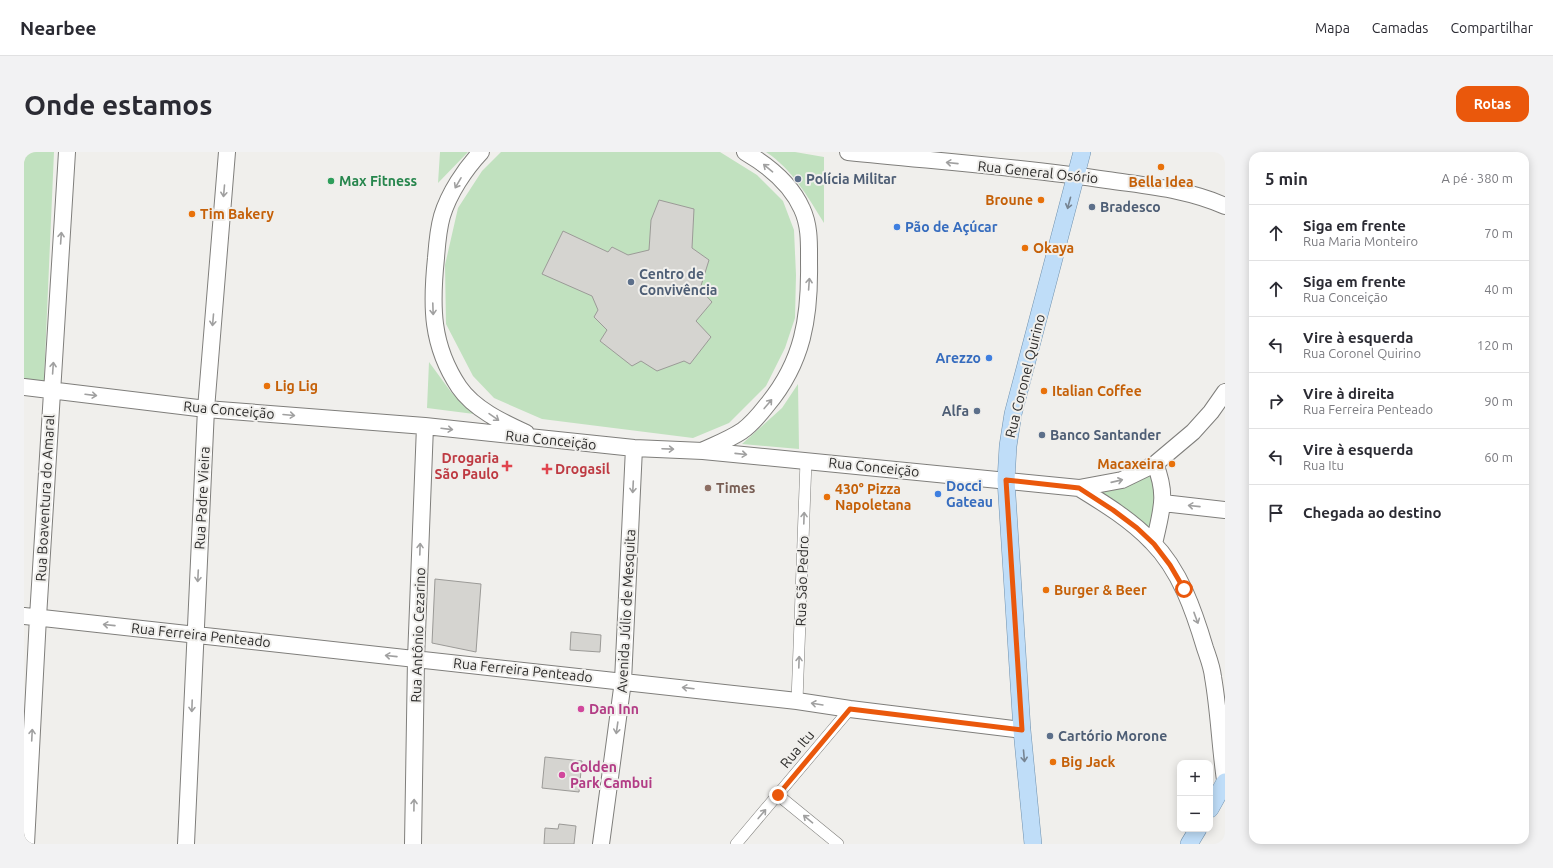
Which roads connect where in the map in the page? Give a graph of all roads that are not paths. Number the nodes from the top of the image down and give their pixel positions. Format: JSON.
{"nodes":[{"id":1,"x":67,"y":152,"type":"edge"},
{"id":2,"x":227,"y":152,"type":"edge"},
{"id":3,"x":481,"y":152,"type":"edge"},
{"id":4,"x":746,"y":152,"type":"edge"},
{"id":5,"x":848,"y":152,"type":"edge"},
{"id":6,"x":1082,"y":152,"type":"edge"},
{"id":7,"x":1076,"y":175,"type":"junction"},
{"id":8,"x":1225,"y":206,"type":"edge"},
{"id":9,"x":24,"y":387,"type":"edge"},
{"id":10,"x":51,"y":390,"type":"junction"},
{"id":11,"x":1225,"y":392,"type":"edge"},
{"id":12,"x":206,"y":408,"type":"junction"},
{"id":13,"x":425,"y":426,"type":"junction"},
{"id":14,"x":537,"y":439,"type":"junction"},
{"id":15,"x":634,"y":448,"type":"junction"},
{"id":16,"x":702,"y":451,"type":"junction"},
{"id":17,"x":806,"y":461,"type":"junction"},
{"id":18,"x":1155,"y":464,"type":"junction"},
{"id":19,"x":1006,"y":480,"type":"junction"},
{"id":20,"x":1079,"y":488,"type":"junction"},
{"id":21,"x":1163,"y":503,"type":"junction"},
{"id":22,"x":1225,"y":510,"type":"edge"},
{"id":23,"x":1154,"y":544,"type":"junction"},
{"id":24,"x":31,"y":617,"type":"edge"},
{"id":25,"x":195,"y":635,"type":"junction"},
{"id":26,"x":416,"y":659,"type":"junction"},
{"id":27,"x":623,"y":681,"type":"junction"},
{"id":28,"x":797,"y":701,"type":"junction"},
{"id":29,"x":850,"y":709,"type":"junction"},
{"id":30,"x":1022,"y":730,"type":"junction"},
{"id":31,"x":1225,"y":781,"type":"edge"},
{"id":32,"x":778,"y":795,"type":"junction"},
{"id":33,"x":1213,"y":803,"type":"edge"},
{"id":34,"x":1196,"y":832,"type":"edge"},
{"id":35,"x":26,"y":844,"type":"edge"},
{"id":36,"x":186,"y":844,"type":"edge"},
{"id":37,"x":413,"y":844,"type":"edge"},
{"id":38,"x":601,"y":844,"type":"edge"},
{"id":39,"x":736,"y":844,"type":"edge"},
{"id":40,"x":838,"y":844,"type":"edge"},
{"id":41,"x":1033,"y":844,"type":"edge"},
{"id":42,"x":1189,"y":844,"type":"edge"}],
"edges":[{"from":10,"to":1,"type":"main road","name":"Rua Boaventura do Amaral","one_way":true},
{"from":2,"to":12,"type":"main road","name":"Rua Padre Vieira","one_way":true},
{"from":3,"to":14,"type":"main road","one_way":true},
{"from":16,"to":4,"type":"main road","one_way":true},
{"from":7,"to":5,"type":"main road","name":"Rua General Osório","one_way":true},
{"from":6,"to":7,"type":"main road","name":"Rua Coronel Quirino"},
{"from":7,"to":8,"type":"main road","name":"Rua General Osório"},
{"from":7,"to":19,"type":"main road","name":"Rua Coronel Quirino","one_way":true},
{"from":9,"to":10,"type":"main road","name":"Rua Conceição"},
{"from":10,"to":12,"type":"main road","name":"Rua Conceição","one_way":true},
{"from":10,"to":24,"type":"main road","name":"Rua Boaventura do Amaral"},
{"from":11,"to":18,"type":"main road"},
{"from":12,"to":13,"type":"main road","name":"Rua Conceição","one_way":true},
{"from":12,"to":25,"type":"main road","name":"Rua Padre Vieira","one_way":true},
{"from":13,"to":14,"type":"main road","name":"Rua Conceição","one_way":true},
{"from":26,"to":13,"type":"main road","name":"Rua Antônio Cezarino","one_way":true},
{"from":14,"to":15,"type":"main road","name":"Rua Conceição"},
{"from":15,"to":16,"type":"main road","name":"Rua Conceição","one_way":true},
{"from":15,"to":27,"type":"main road","name":"Avenida Júlio de Mesquita","one_way":true},
{"from":16,"to":17,"type":"main road","name":"Rua Conceição","one_way":true},
{"from":17,"to":19,"type":"main road","name":"Rua Conceição"},
{"from":28,"to":17,"type":"street","name":"Rua São Pedro","one_way":true},
{"from":20,"to":18,"type":"main road","one_way":true},
{"from":18,"to":21,"type":"main road"},
{"from":19,"to":20,"type":"main road","name":"Rua Conceição"},
{"from":19,"to":30,"type":"main road","name":"Rua Coronel Quirino"},
{"from":20,"to":23,"type":"main road"},
{"from":22,"to":21,"type":"main road","one_way":true},
{"from":21,"to":23,"type":"main road"},
{"from":23,"to":31,"type":"main road","one_way":true},
{"from":25,"to":24,"type":"main road","name":"Rua Ferreira Penteado","one_way":true},
{"from":35,"to":24,"type":"main road","name":"Rua Boaventura do Amaral","one_way":true},
{"from":26,"to":25,"type":"main road","name":"Rua Ferreira Penteado","one_way":true},
{"from":25,"to":36,"type":"main road","name":"Rua Padre Vieira","one_way":true},
{"from":26,"to":27,"type":"main road","name":"Rua Ferreira Penteado"},
{"from":37,"to":26,"type":"main road","name":"Rua Antônio Cezarino","one_way":true},
{"from":28,"to":27,"type":"main road","name":"Rua Ferreira Penteado","one_way":true},
{"from":27,"to":38,"type":"main road","name":"Avenida Júlio de Mesquita","one_way":true},
{"from":29,"to":28,"type":"main road","name":"Rua Ferreira Penteado","one_way":true},
{"from":29,"to":30,"type":"main road","name":"Rua Ferreira Penteado"},
{"from":29,"to":32,"type":"street","name":"Rua Itu"},
{"from":30,"to":41,"type":"main road","name":"Rua Coronel Quirino","one_way":true},
{"from":31,"to":33,"type":"main road"},
{"from":39,"to":32,"type":"street","name":"Rua Itu","one_way":true},
{"from":40,"to":32,"type":"street","one_way":true},
{"from":34,"to":42,"type":"main road"}]}
